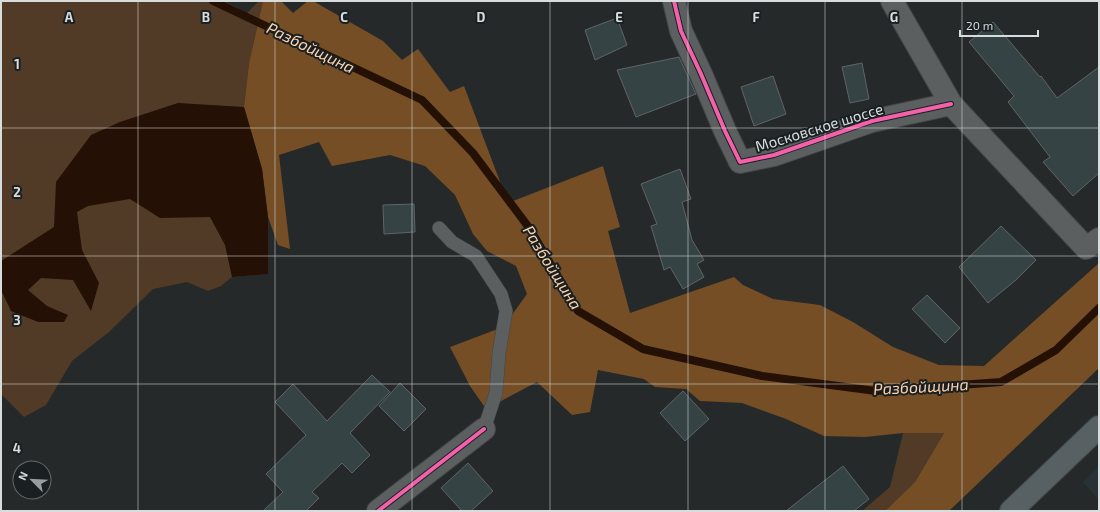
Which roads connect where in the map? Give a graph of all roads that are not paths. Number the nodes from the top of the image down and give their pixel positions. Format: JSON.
{"nodes":[{"id":1,"x":674,"y":1,"type":"edge"},
{"id":2,"x":892,"y":1,"type":"edge"},
{"id":3,"x":951,"y":104,"type":"junction"},
{"id":4,"x":439,"y":228,"type":"dead end"},
{"id":5,"x":1099,"y":238,"type":"edge"},
{"id":6,"x":1099,"y":427,"type":"edge"},
{"id":7,"x":484,"y":429,"type":"joint"},
{"id":8,"x":378,"y":511,"type":"edge"},
{"id":9,"x":1012,"y":511,"type":"edge"}],
"edges":[{"from":1,"to":3,"type":"street","name":"Московское шоссе"},
{"from":2,"to":3,"type":"street"},
{"from":3,"to":5,"type":"street"},
{"from":4,"to":7,"type":"lane"},
{"from":6,"to":9,"type":"main road"},
{"from":7,"to":8,"type":"street"}]}
